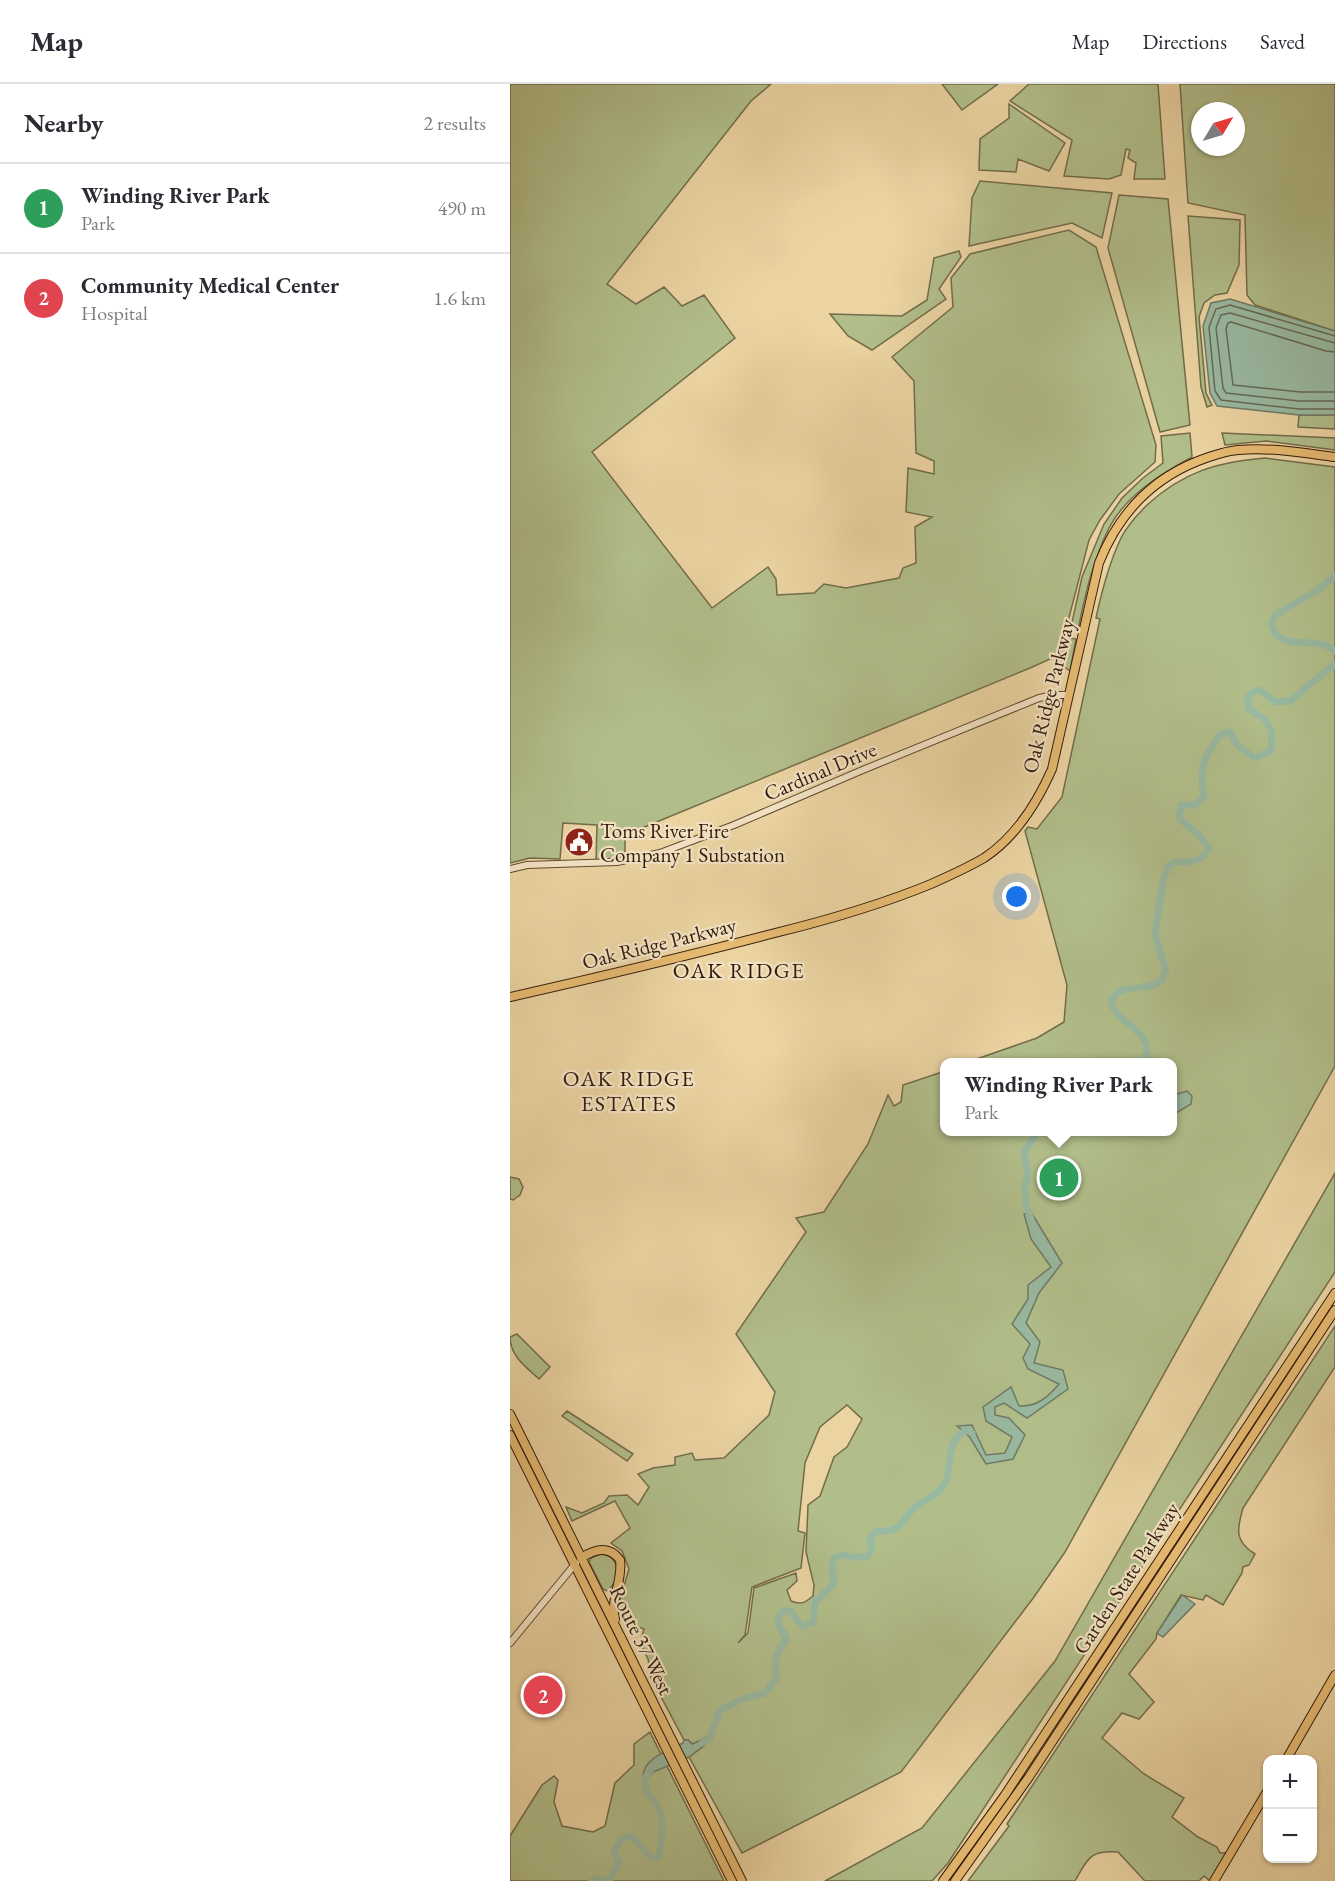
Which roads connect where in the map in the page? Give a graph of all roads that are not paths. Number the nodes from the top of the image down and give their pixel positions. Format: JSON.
{"nodes":[{"id":1,"x":1335,"y":457,"type":"edge"},
{"id":2,"x":1069,"y":695,"type":"junction"},
{"id":3,"x":510,"y":869,"type":"edge"},
{"id":4,"x":510,"y":997,"type":"edge"},
{"id":5,"x":1335,"y":1293,"type":"edge"},
{"id":6,"x":1335,"y":1310,"type":"edge"},
{"id":7,"x":510,"y":1414,"type":"edge"},
{"id":8,"x":510,"y":1435,"type":"edge"},
{"id":9,"x":581,"y":1558,"type":"junction"},
{"id":10,"x":574,"y":1566,"type":"junction"},
{"id":11,"x":623,"y":1642,"type":"junction"},
{"id":12,"x":510,"y":1643,"type":"edge"},
{"id":13,"x":1335,"y":1675,"type":"edge"},
{"id":14,"x":666,"y":1740,"type":"junction"},
{"id":15,"x":1289,"y":1755,"type":"edge"},
{"id":16,"x":681,"y":1770,"type":"junction"},
{"id":17,"x":1029,"y":1777,"type":"junction"},
{"id":18,"x":1263,"y":1798,"type":"edge"},
{"id":19,"x":985,"y":1824,"type":"junction"},
{"id":20,"x":732,"y":1881,"type":"edge"},
{"id":21,"x":742,"y":1881,"type":"edge"},
{"id":22,"x":939,"y":1881,"type":"edge"},
{"id":23,"x":944,"y":1881,"type":"edge"},
{"id":24,"x":955,"y":1881,"type":"edge"},
{"id":25,"x":961,"y":1881,"type":"edge"},
{"id":26,"x":1214,"y":1881,"type":"edge"}],
"edges":[{"from":1,"to":2,"type":"main road","name":"Oak Ridge Parkway"},
{"from":2,"to":3,"type":"street","name":"Cardinal Drive"},
{"from":2,"to":4,"type":"main road","name":"Oak Ridge Parkway"},
{"from":5,"to":19,"type":"highway","name":"Garden State Parkway"},
{"from":6,"to":17,"type":"highway","name":"Garden State Parkway"},
{"from":7,"to":9,"type":"highway","name":"Route 37 West"},
{"from":8,"to":10,"type":"highway","name":"Route 37 West"},
{"from":9,"to":10,"type":"street"},
{"from":9,"to":11,"type":"highway","name":"Route 37 West"},
{"from":9,"to":11,"type":"highway"},
{"from":10,"to":12,"type":"street"},
{"from":10,"to":14,"type":"highway","name":"Route 37 West"},
{"from":11,"to":14,"type":"highway","name":"Route 37 West"},
{"from":13,"to":15,"type":"main road"},
{"from":14,"to":16,"type":"highway","name":"Route 37 West"},
{"from":16,"to":20,"type":"highway","name":"Route 37 West"},
{"from":16,"to":21,"type":"highway","name":"Route 37 West"},
{"from":17,"to":24,"type":"highway","name":"Garden State Parkway"},
{"from":17,"to":25,"type":"highway"},
{"from":18,"to":26,"type":"main road"},
{"from":19,"to":22,"type":"highway"},
{"from":19,"to":23,"type":"highway","name":"Garden State Parkway"}]}
